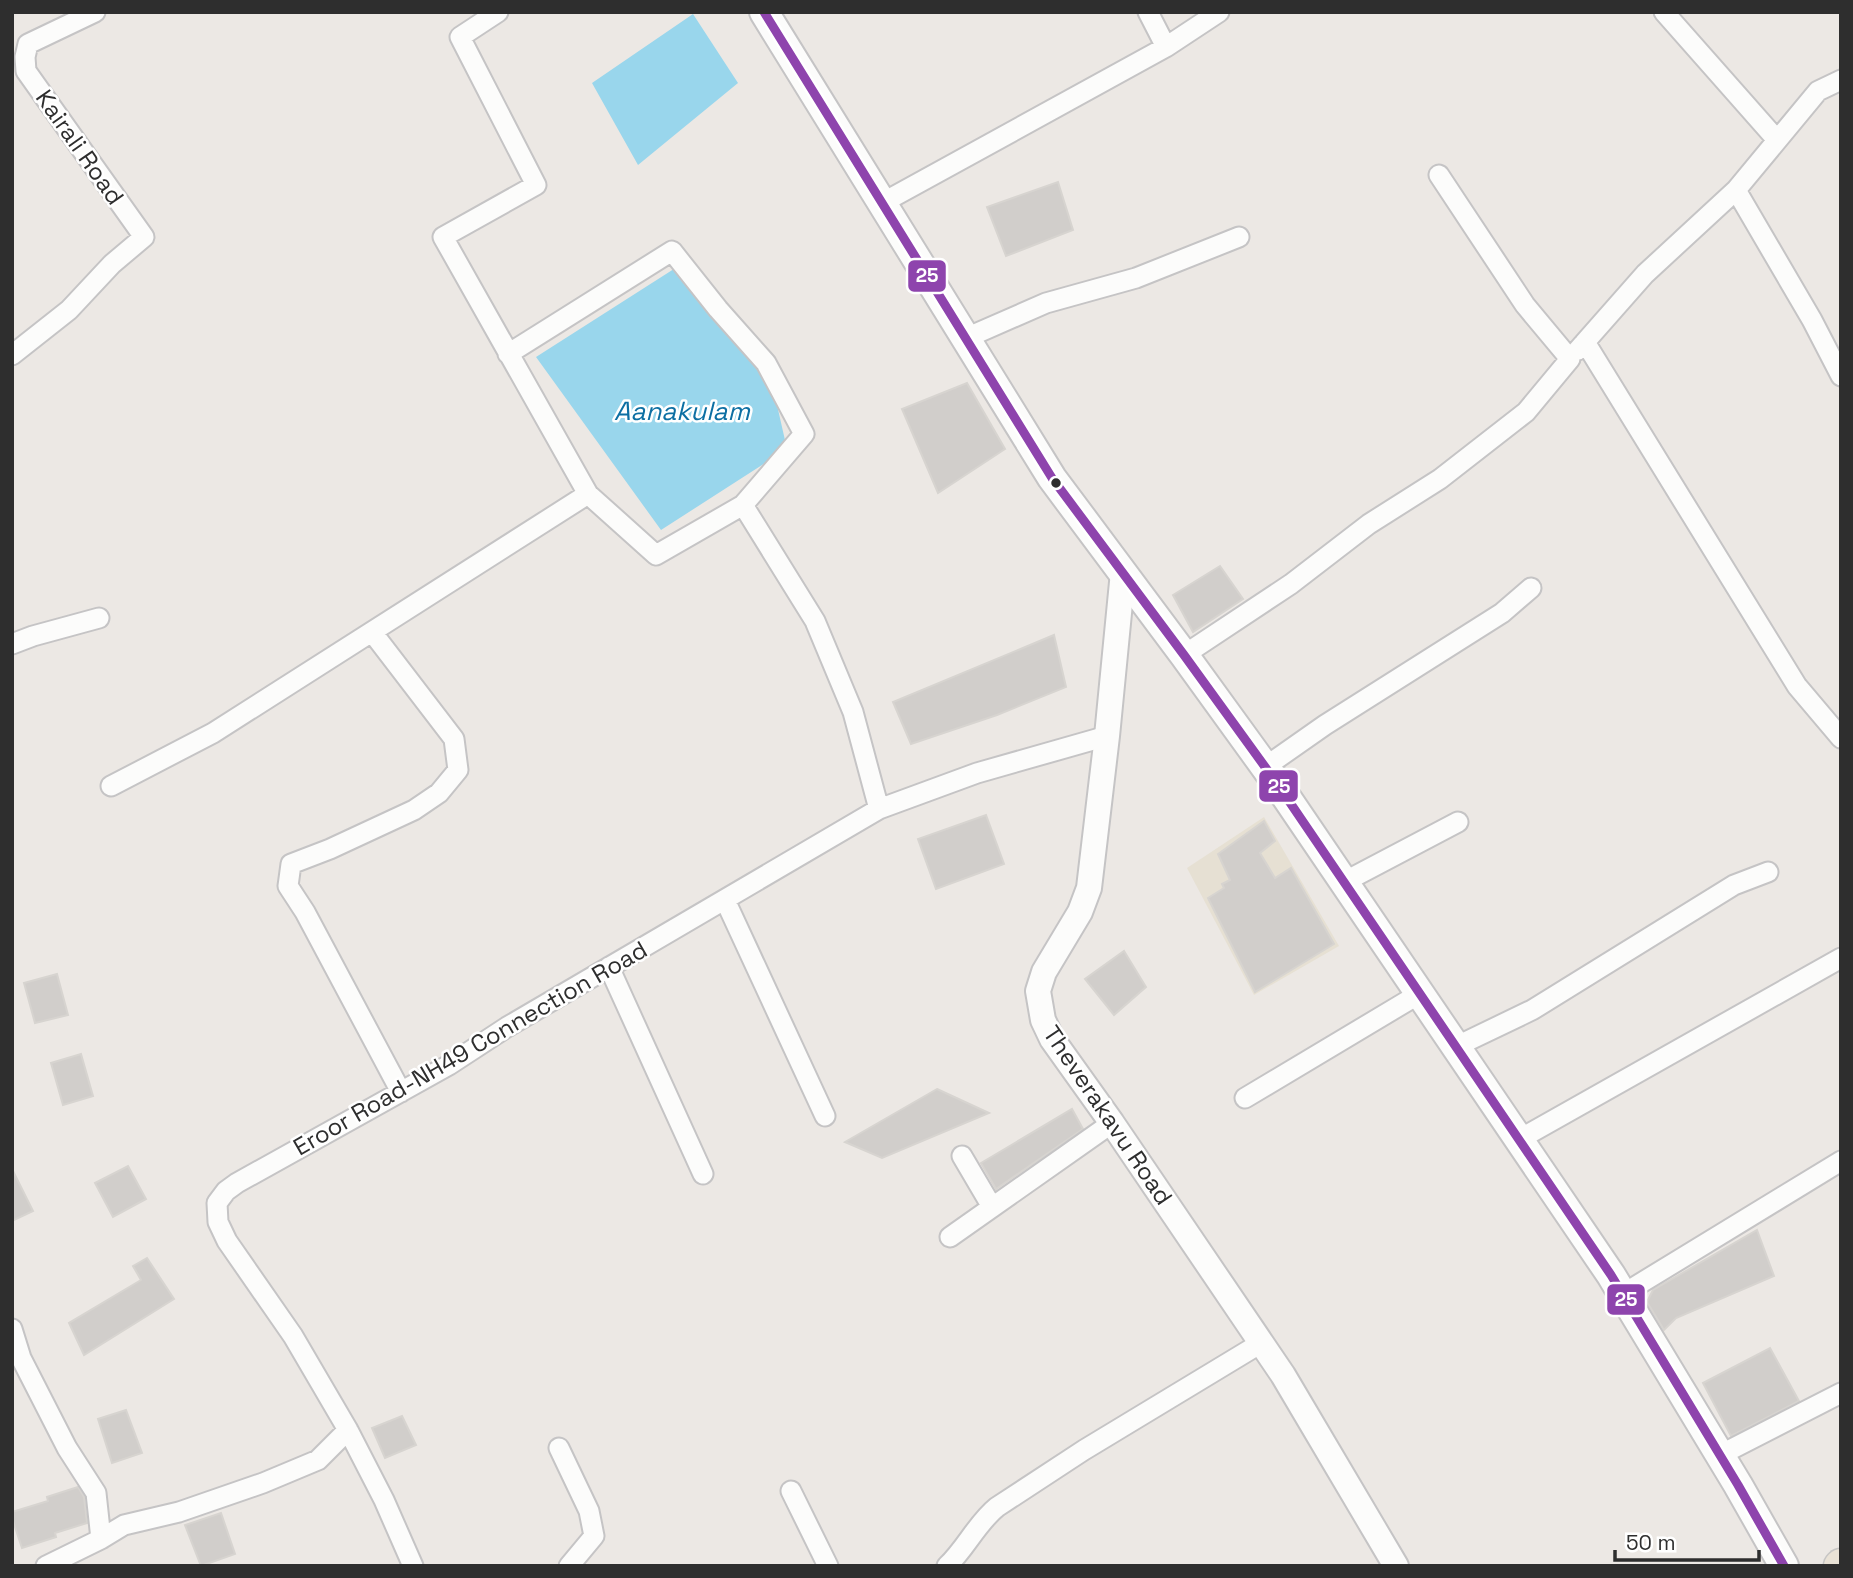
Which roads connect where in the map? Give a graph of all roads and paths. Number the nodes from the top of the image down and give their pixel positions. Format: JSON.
{"nodes":[{"id":1,"x":95,"y":12,"type":"edge"},
{"id":2,"x":498,"y":12,"type":"edge"},
{"id":3,"x":764,"y":12,"type":"edge"},
{"id":4,"x":1148,"y":12,"type":"edge"},
{"id":5,"x":1219,"y":12,"type":"edge"},
{"id":6,"x":1664,"y":12,"type":"edge"},
{"id":7,"x":1166,"y":47,"type":"junction"},
{"id":8,"x":1841,"y":80,"type":"edge"},
{"id":9,"x":1777,"y":140,"type":"junction"},
{"id":10,"x":1440,"y":175,"type":"dead end"},
{"id":11,"x":1737,"y":190,"type":"junction"},
{"id":12,"x":882,"y":203,"type":"junction"},
{"id":13,"x":1239,"y":237,"type":"dead end"},
{"id":14,"x":966,"y":338,"type":"junction"},
{"id":15,"x":1585,"y":342,"type":"junction"},
{"id":16,"x":508,"y":354,"type":"junction"},
{"id":17,"x":12,"y":355,"type":"edge"},
{"id":18,"x":1570,"y":359,"type":"junction"},
{"id":19,"x":1841,"y":376,"type":"edge"},
{"id":20,"x":588,"y":494,"type":"junction"},
{"id":21,"x":743,"y":505,"type":"junction"},
{"id":22,"x":1122,"y":572,"type":"junction"},
{"id":23,"x":1531,"y":588,"type":"dead end"},
{"id":24,"x":99,"y":618,"type":"dead end"},
{"id":25,"x":372,"y":632,"type":"junction"},
{"id":26,"x":12,"y":644,"type":"edge"},
{"id":27,"x":1184,"y":655,"type":"junction"},
{"id":28,"x":1107,"y":736,"type":"junction"},
{"id":29,"x":1841,"y":738,"type":"edge"},
{"id":30,"x":1265,"y":767,"type":"junction"},
{"id":31,"x":111,"y":786,"type":"dead end"},
{"id":32,"x":879,"y":809,"type":"junction"},
{"id":33,"x":1458,"y":822,"type":"dead end"},
{"id":34,"x":1768,"y":872,"type":"dead end"},
{"id":35,"x":1344,"y":882,"type":"junction"},
{"id":36,"x":726,"y":900,"type":"junction"},
{"id":37,"x":1841,"y":958,"type":"edge"},
{"id":38,"x":609,"y":967,"type":"junction"},
{"id":39,"x":1419,"y":994,"type":"junction"},
{"id":40,"x":1455,"y":1047,"type":"junction"},
{"id":41,"x":401,"y":1092,"type":"junction"},
{"id":42,"x":1245,"y":1098,"type":"dead end"},
{"id":43,"x":825,"y":1116,"type":"dead end"},
{"id":44,"x":1112,"y":1123,"type":"junction"},
{"id":45,"x":1518,"y":1140,"type":"junction"},
{"id":46,"x":962,"y":1156,"type":"dead end"},
{"id":47,"x":1841,"y":1161,"type":"edge"},
{"id":48,"x":703,"y":1174,"type":"dead end"},
{"id":49,"x":992,"y":1207,"type":"junction"},
{"id":50,"x":950,"y":1237,"type":"dead end"},
{"id":51,"x":1623,"y":1294,"type":"junction"},
{"id":52,"x":12,"y":1329,"type":"edge"},
{"id":53,"x":1261,"y":1343,"type":"junction"},
{"id":54,"x":1841,"y":1393,"type":"edge"},
{"id":55,"x":348,"y":1430,"type":"junction"},
{"id":56,"x":559,"y":1448,"type":"dead end"},
{"id":57,"x":1720,"y":1455,"type":"junction"},
{"id":58,"x":791,"y":1491,"type":"dead end"},
{"id":59,"x":101,"y":1539,"type":"junction"},
{"id":60,"x":46,"y":1566,"type":"edge"},
{"id":61,"x":413,"y":1566,"type":"edge"},
{"id":62,"x":569,"y":1566,"type":"edge"},
{"id":63,"x":828,"y":1566,"type":"edge"},
{"id":64,"x":947,"y":1566,"type":"edge"},
{"id":65,"x":1396,"y":1566,"type":"edge"},
{"id":66,"x":1784,"y":1566,"type":"edge"}],
"edges":[{"from":1,"to":17,"type":"street","name":"Kairali Road"},
{"from":2,"to":16,"type":"street"},
{"from":3,"to":12,"type":"main road"},
{"from":4,"to":7,"type":"street"},
{"from":5,"to":7,"type":"street"},
{"from":6,"to":9,"type":"street"},
{"from":7,"to":12,"type":"street"},
{"from":8,"to":9,"type":"street"},
{"from":9,"to":11,"type":"street"},
{"from":10,"to":18,"type":"street"},
{"from":11,"to":15,"type":"street"},
{"from":11,"to":19,"type":"street"},
{"from":12,"to":14,"type":"main road"},
{"from":13,"to":14,"type":"street"},
{"from":14,"to":22,"type":"main road"},
{"from":15,"to":18,"type":"street"},
{"from":15,"to":29,"type":"street"},
{"from":16,"to":20,"type":"street"},
{"from":16,"to":21,"type":"street"},
{"from":18,"to":27,"type":"street"},
{"from":20,"to":21,"type":"street"},
{"from":20,"to":25,"type":"street"},
{"from":21,"to":32,"type":"street"},
{"from":22,"to":27,"type":"main road"},
{"from":22,"to":28,"type":"street","name":"Theverakavu Road"},
{"from":23,"to":30,"type":"street"},
{"from":24,"to":26,"type":"street"},
{"from":25,"to":31,"type":"street"},
{"from":25,"to":41,"type":"street"},
{"from":27,"to":30,"type":"main road"},
{"from":28,"to":32,"type":"street","name":"Eroor Road-NH49 Connection Road"},
{"from":28,"to":44,"type":"street","name":"Theverakavu Road"},
{"from":30,"to":35,"type":"main road"},
{"from":32,"to":36,"type":"street","name":"Eroor Road-NH49 Connection Road"},
{"from":33,"to":35,"type":"street"},
{"from":34,"to":40,"type":"street"},
{"from":35,"to":39,"type":"main road"},
{"from":36,"to":38,"type":"street","name":"Eroor Road-NH49 Connection Road"},
{"from":36,"to":43,"type":"street"},
{"from":37,"to":45,"type":"street"},
{"from":38,"to":41,"type":"street","name":"Eroor Road-NH49 Connection Road"},
{"from":38,"to":48,"type":"street"},
{"from":39,"to":40,"type":"main road"},
{"from":39,"to":42,"type":"street"},
{"from":40,"to":45,"type":"main road"},
{"from":41,"to":55,"type":"street","name":"Eroor Road-NH49 Connection Road"},
{"from":44,"to":49,"type":"street"},
{"from":44,"to":53,"type":"street","name":"Theverakavu Road"},
{"from":45,"to":51,"type":"main road"},
{"from":46,"to":49,"type":"street"},
{"from":47,"to":51,"type":"street"},
{"from":49,"to":50,"type":"street"},
{"from":51,"to":57,"type":"main road"},
{"from":52,"to":59,"type":"street"},
{"from":53,"to":64,"type":"street"},
{"from":53,"to":65,"type":"street","name":"Theverakavu Road"},
{"from":54,"to":57,"type":"street"},
{"from":55,"to":59,"type":"street"},
{"from":55,"to":61,"type":"street","name":"Eroor Road-NH49 Connection Road"},
{"from":56,"to":62,"type":"street"},
{"from":57,"to":66,"type":"main road"},
{"from":58,"to":63,"type":"street"},
{"from":59,"to":60,"type":"street"}]}
